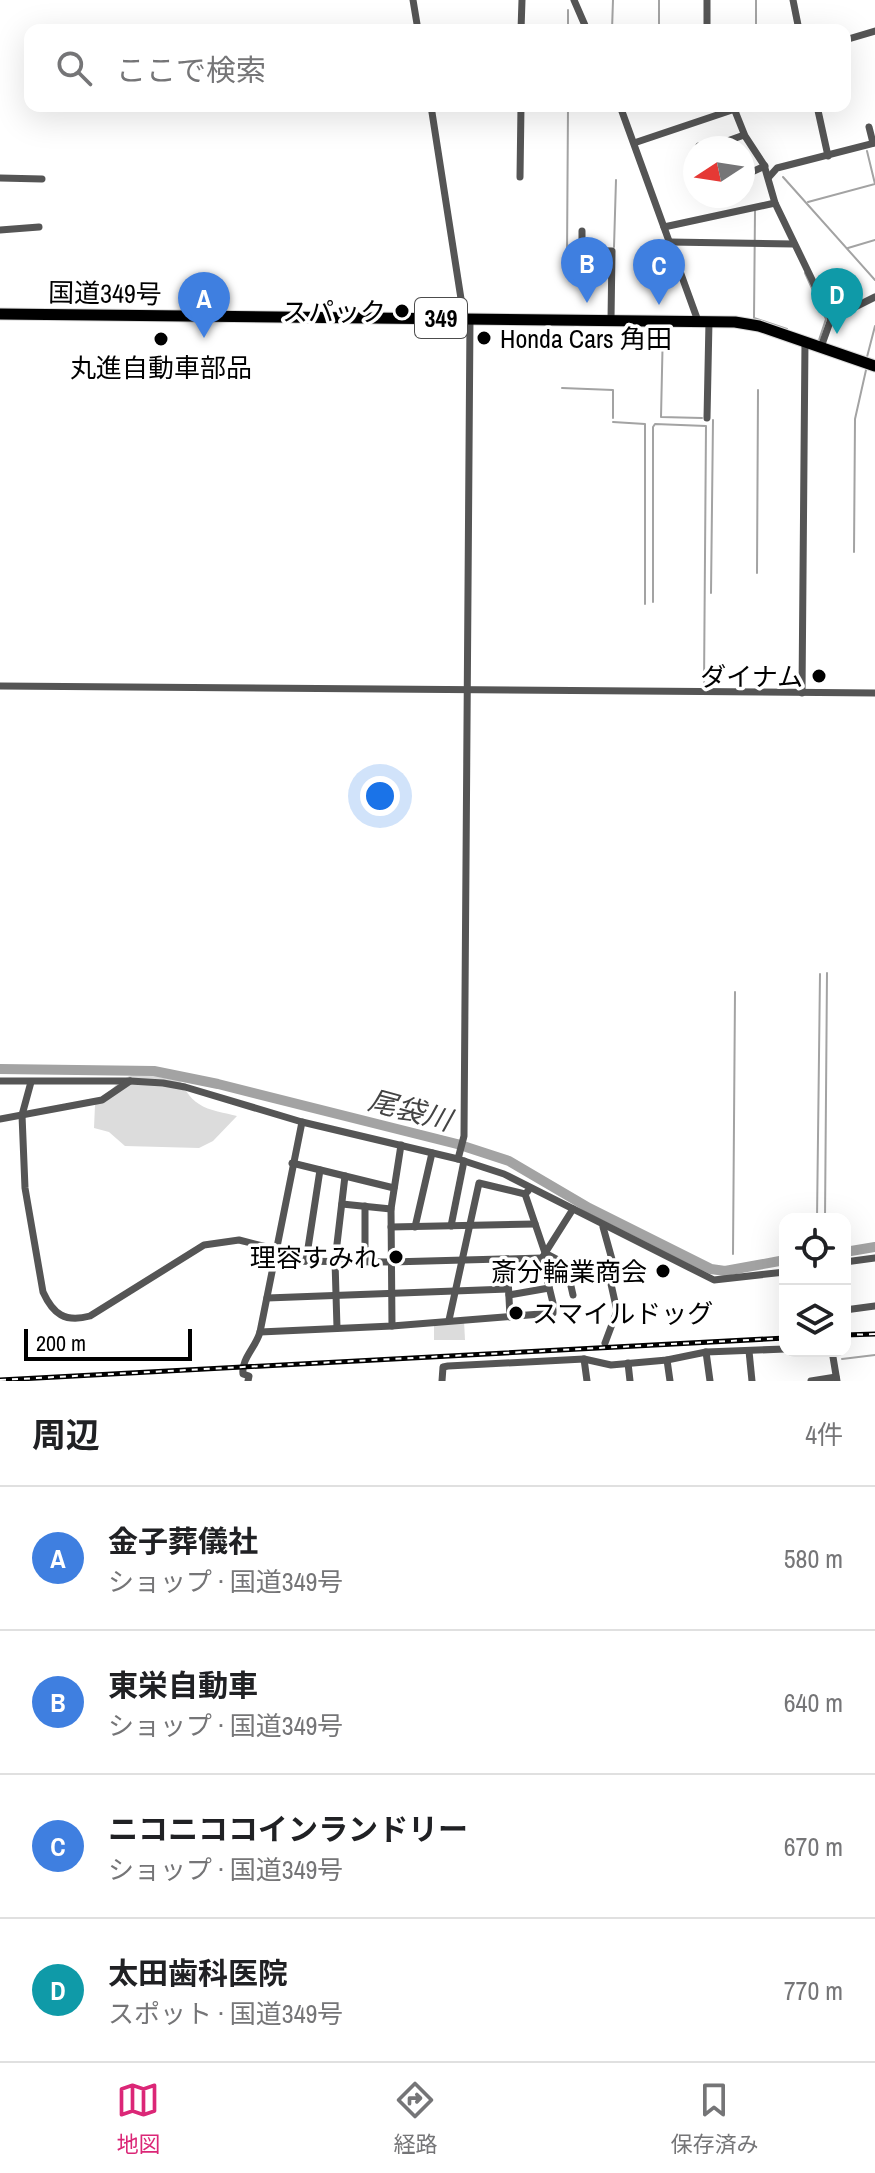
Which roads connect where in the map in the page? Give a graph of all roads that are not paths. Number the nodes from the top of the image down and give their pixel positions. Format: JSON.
{"nodes":[{"id":1,"x":413,"y":0,"type":"edge"},
{"id":2,"x":522,"y":0,"type":"edge"},
{"id":3,"x":574,"y":0,"type":"edge"},
{"id":4,"x":707,"y":0,"type":"edge"},
{"id":5,"x":793,"y":0,"type":"edge"},
{"id":6,"x":417,"y":24,"type":"edge"},
{"id":7,"x":521,"y":24,"type":"edge"},
{"id":8,"x":584,"y":24,"type":"edge"},
{"id":9,"x":707,"y":24,"type":"edge"},
{"id":10,"x":798,"y":24,"type":"edge"},
{"id":11,"x":875,"y":31,"type":"edge"},
{"id":12,"x":851,"y":38,"type":"edge"},
{"id":13,"x":432,"y":112,"type":"edge"},
{"id":14,"x":521,"y":112,"type":"edge"},
{"id":15,"x":622,"y":112,"type":"edge"},
{"id":16,"x":723,"y":112,"type":"edge"},
{"id":17,"x":735,"y":112,"type":"edge"},
{"id":18,"x":818,"y":112,"type":"edge"},
{"id":19,"x":869,"y":127,"type":"dead end"},
{"id":20,"x":744,"y":135,"type":"joint"},
{"id":21,"x":634,"y":143,"type":"junction"},
{"id":22,"x":874,"y":143,"type":"edge"},
{"id":23,"x":828,"y":156,"type":"junction"},
{"id":24,"x":765,"y":166,"type":"junction"},
{"id":25,"x":755,"y":171,"type":"edge"},
{"id":26,"x":520,"y":177,"type":"dead end"},
{"id":27,"x":769,"y":177,"type":"junction"},
{"id":28,"x":0,"y":178,"type":"edge"},
{"id":29,"x":42,"y":179,"type":"dead end"},
{"id":30,"x":775,"y":203,"type":"junction"},
{"id":31,"x":39,"y":227,"type":"dead end"},
{"id":32,"x":664,"y":227,"type":"junction"},
{"id":33,"x":0,"y":230,"type":"edge"},
{"id":34,"x":582,"y":231,"type":"dead end"},
{"id":35,"x":669,"y":242,"type":"junction"},
{"id":36,"x":794,"y":244,"type":"junction"},
{"id":37,"x":875,"y":297,"type":"edge"},
{"id":38,"x":0,"y":314,"type":"edge"},
{"id":39,"x":467,"y":318,"type":"junction"},
{"id":40,"x":831,"y":319,"type":"junction"},
{"id":41,"x":611,"y":320,"type":"junction"},
{"id":42,"x":703,"y":321,"type":"junction"},
{"id":43,"x":805,"y":341,"type":"junction"},
{"id":44,"x":821,"y":347,"type":"junction"},
{"id":45,"x":875,"y":366,"type":"edge"},
{"id":46,"x":707,"y":418,"type":"dead end"},
{"id":47,"x":0,"y":686,"type":"edge"},
{"id":48,"x":468,"y":691,"type":"junction"},
{"id":49,"x":802,"y":693,"type":"junction"},
{"id":50,"x":875,"y":693,"type":"edge"},
{"id":51,"x":0,"y":1081,"type":"edge"},
{"id":52,"x":130,"y":1081,"type":"junction"},
{"id":53,"x":31,"y":1082,"type":"junction"},
{"id":54,"x":22,"y":1115,"type":"junction"},
{"id":55,"x":0,"y":1119,"type":"edge"},
{"id":56,"x":302,"y":1122,"type":"junction"},
{"id":57,"x":401,"y":1145,"type":"junction"},
{"id":58,"x":432,"y":1153,"type":"junction"},
{"id":59,"x":461,"y":1158,"type":"junction"},
{"id":60,"x":292,"y":1163,"type":"junction"},
{"id":61,"x":320,"y":1170,"type":"junction"},
{"id":62,"x":345,"y":1176,"type":"junction"},
{"id":63,"x":394,"y":1188,"type":"junction"},
{"id":64,"x":528,"y":1190,"type":"junction"},
{"id":65,"x":342,"y":1204,"type":"junction"},
{"id":66,"x":365,"y":1206,"type":"junction"},
{"id":67,"x":391,"y":1209,"type":"junction"},
{"id":68,"x":573,"y":1209,"type":"junction"},
{"id":69,"x":535,"y":1224,"type":"junction"},
{"id":70,"x":602,"y":1225,"type":"junction"},
{"id":71,"x":451,"y":1226,"type":"junction"},
{"id":72,"x":470,"y":1226,"type":"junction"},
{"id":73,"x":391,"y":1227,"type":"junction"},
{"id":74,"x":415,"y":1227,"type":"junction"},
{"id":75,"x":275,"y":1249,"type":"junction"},
{"id":76,"x":544,"y":1256,"type":"junction"},
{"id":77,"x":875,"y":1258,"type":"edge"},
{"id":78,"x":507,"y":1259,"type":"junction"},
{"id":79,"x":462,"y":1260,"type":"junction"},
{"id":80,"x":274,"y":1261,"type":"junction"},
{"id":81,"x":306,"y":1261,"type":"junction"},
{"id":82,"x":335,"y":1261,"type":"junction"},
{"id":83,"x":851,"y":1261,"type":"edge"},
{"id":84,"x":365,"y":1262,"type":"junction"},
{"id":85,"x":391,"y":1262,"type":"junction"},
{"id":86,"x":779,"y":1273,"type":"edge"},
{"id":87,"x":549,"y":1288,"type":"junction"},
{"id":88,"x":455,"y":1292,"type":"junction"},
{"id":89,"x":508,"y":1292,"type":"junction"},
{"id":90,"x":392,"y":1295,"type":"junction"},
{"id":91,"x":573,"y":1295,"type":"dead end"},
{"id":92,"x":336,"y":1296,"type":"junction"},
{"id":93,"x":267,"y":1298,"type":"junction"},
{"id":94,"x":875,"y":1306,"type":"edge"},
{"id":95,"x":851,"y":1309,"type":"edge"},
{"id":96,"x":510,"y":1317,"type":"junction"},
{"id":97,"x":449,"y":1320,"type":"junction"},
{"id":98,"x":392,"y":1326,"type":"junction"},
{"id":99,"x":337,"y":1328,"type":"junction"},
{"id":100,"x":260,"y":1332,"type":"junction"},
{"id":101,"x":605,"y":1343,"type":"dead end"},
{"id":102,"x":779,"y":1349,"type":"edge"},
{"id":103,"x":749,"y":1351,"type":"junction"},
{"id":104,"x":706,"y":1352,"type":"junction"},
{"id":105,"x":833,"y":1357,"type":"edge"},
{"id":106,"x":584,"y":1359,"type":"junction"},
{"id":107,"x":667,"y":1360,"type":"junction"},
{"id":108,"x":628,"y":1363,"type":"junction"},
{"id":109,"x":836,"y":1379,"type":"edge"},
{"id":110,"x":248,"y":1381,"type":"edge"},
{"id":111,"x":442,"y":1381,"type":"edge"},
{"id":112,"x":587,"y":1381,"type":"edge"},
{"id":113,"x":630,"y":1381,"type":"edge"},
{"id":114,"x":670,"y":1381,"type":"edge"},
{"id":115,"x":710,"y":1381,"type":"edge"},
{"id":116,"x":752,"y":1381,"type":"edge"},
{"id":117,"x":811,"y":1381,"type":"edge"}],
"edges":[{"from":1,"to":6,"type":"street"},
{"from":2,"to":7,"type":"street"},
{"from":3,"to":8,"type":"street"},
{"from":4,"to":9,"type":"street"},
{"from":5,"to":10,"type":"street"},
{"from":11,"to":12,"type":"street"},
{"from":13,"to":39,"type":"street"},
{"from":14,"to":26,"type":"street"},
{"from":15,"to":21,"type":"street"},
{"from":16,"to":21,"type":"street"},
{"from":17,"to":20,"type":"street"},
{"from":18,"to":23,"type":"street"},
{"from":19,"to":22,"type":"street"},
{"from":20,"to":24,"type":"street"},
{"from":21,"to":32,"type":"street"},
{"from":22,"to":23,"type":"street"},
{"from":23,"to":27,"type":"street"},
{"from":24,"to":25,"type":"street"},
{"from":24,"to":27,"type":"street"},
{"from":27,"to":30,"type":"street"},
{"from":28,"to":29,"type":"street"},
{"from":30,"to":32,"type":"street"},
{"from":30,"to":36,"type":"street"},
{"from":31,"to":33,"type":"street"},
{"from":32,"to":35,"type":"street"},
{"from":34,"to":41,"type":"street"},
{"from":35,"to":36,"type":"street"},
{"from":35,"to":42,"type":"street"},
{"from":36,"to":40,"type":"street"},
{"from":37,"to":40,"type":"street"},
{"from":38,"to":39,"type":"highway","name":"国道349号","number":"349"},
{"from":39,"to":41,"type":"highway","name":"国道349号","number":"349"},
{"from":39,"to":48,"type":"street"},
{"from":40,"to":44,"type":"street"},
{"from":41,"to":42,"type":"highway","name":"国道349号","number":"349"},
{"from":42,"to":43,"type":"highway","name":"国道349号","number":"349"},
{"from":42,"to":46,"type":"street"},
{"from":43,"to":44,"type":"highway","name":"国道349号","number":"349"},
{"from":43,"to":49,"type":"street"},
{"from":44,"to":45,"type":"highway","name":"国道349号","number":"349"},
{"from":47,"to":48,"type":"street"},
{"from":48,"to":49,"type":"street"},
{"from":48,"to":59,"type":"street"},
{"from":49,"to":50,"type":"street"},
{"from":51,"to":53,"type":"street"},
{"from":52,"to":53,"type":"street"},
{"from":52,"to":54,"type":"street"},
{"from":52,"to":56,"type":"street"},
{"from":53,"to":54,"type":"street"},
{"from":54,"to":55,"type":"street"},
{"from":54,"to":75,"type":"street"},
{"from":56,"to":57,"type":"street"},
{"from":56,"to":60,"type":"street"},
{"from":57,"to":58,"type":"street"},
{"from":57,"to":63,"type":"street"},
{"from":58,"to":59,"type":"street"},
{"from":58,"to":74,"type":"street"},
{"from":59,"to":64,"type":"street"},
{"from":59,"to":71,"type":"street"},
{"from":60,"to":61,"type":"street"},
{"from":60,"to":75,"type":"street"},
{"from":61,"to":62,"type":"street"},
{"from":61,"to":81,"type":"street"},
{"from":62,"to":63,"type":"street"},
{"from":62,"to":65,"type":"street"},
{"from":63,"to":67,"type":"street"},
{"from":64,"to":68,"type":"street"},
{"from":64,"to":69,"type":"street"},
{"from":64,"to":72,"type":"street"},
{"from":65,"to":66,"type":"street"},
{"from":65,"to":82,"type":"street"},
{"from":66,"to":67,"type":"street"},
{"from":66,"to":84,"type":"street"},
{"from":67,"to":73,"type":"street"},
{"from":68,"to":70,"type":"street"},
{"from":68,"to":76,"type":"street"},
{"from":69,"to":72,"type":"street"},
{"from":69,"to":76,"type":"street"},
{"from":70,"to":86,"type":"street"},
{"from":70,"to":101,"type":"street"},
{"from":71,"to":72,"type":"street"},
{"from":71,"to":74,"type":"street"},
{"from":72,"to":79,"type":"street"},
{"from":73,"to":74,"type":"street"},
{"from":73,"to":85,"type":"street"},
{"from":75,"to":80,"type":"street"},
{"from":76,"to":78,"type":"street"},
{"from":76,"to":87,"type":"street"},
{"from":76,"to":91,"type":"street"},
{"from":77,"to":83,"type":"street"},
{"from":78,"to":79,"type":"street"},
{"from":78,"to":89,"type":"street"},
{"from":79,"to":85,"type":"street"},
{"from":79,"to":88,"type":"street"},
{"from":80,"to":81,"type":"street"},
{"from":80,"to":93,"type":"street"},
{"from":81,"to":82,"type":"street"},
{"from":82,"to":84,"type":"street"},
{"from":82,"to":92,"type":"street"},
{"from":84,"to":85,"type":"street"},
{"from":85,"to":90,"type":"street"},
{"from":87,"to":89,"type":"street"},
{"from":87,"to":96,"type":"street"},
{"from":88,"to":89,"type":"street"},
{"from":88,"to":90,"type":"street"},
{"from":88,"to":97,"type":"street"},
{"from":89,"to":96,"type":"street"},
{"from":90,"to":92,"type":"street"},
{"from":90,"to":98,"type":"street"},
{"from":92,"to":93,"type":"street"},
{"from":92,"to":99,"type":"street"},
{"from":93,"to":100,"type":"street"},
{"from":94,"to":95,"type":"street"},
{"from":96,"to":97,"type":"street"},
{"from":97,"to":98,"type":"street"},
{"from":98,"to":99,"type":"street"},
{"from":99,"to":100,"type":"street"},
{"from":100,"to":110,"type":"street"},
{"from":102,"to":103,"type":"street"},
{"from":103,"to":104,"type":"street"},
{"from":103,"to":116,"type":"street"},
{"from":104,"to":107,"type":"street"},
{"from":104,"to":115,"type":"street"},
{"from":105,"to":109,"type":"street"},
{"from":106,"to":108,"type":"street"},
{"from":106,"to":111,"type":"street"},
{"from":106,"to":112,"type":"street"},
{"from":107,"to":108,"type":"street"},
{"from":107,"to":114,"type":"street"},
{"from":108,"to":113,"type":"street"},
{"from":109,"to":117,"type":"street"}]}
